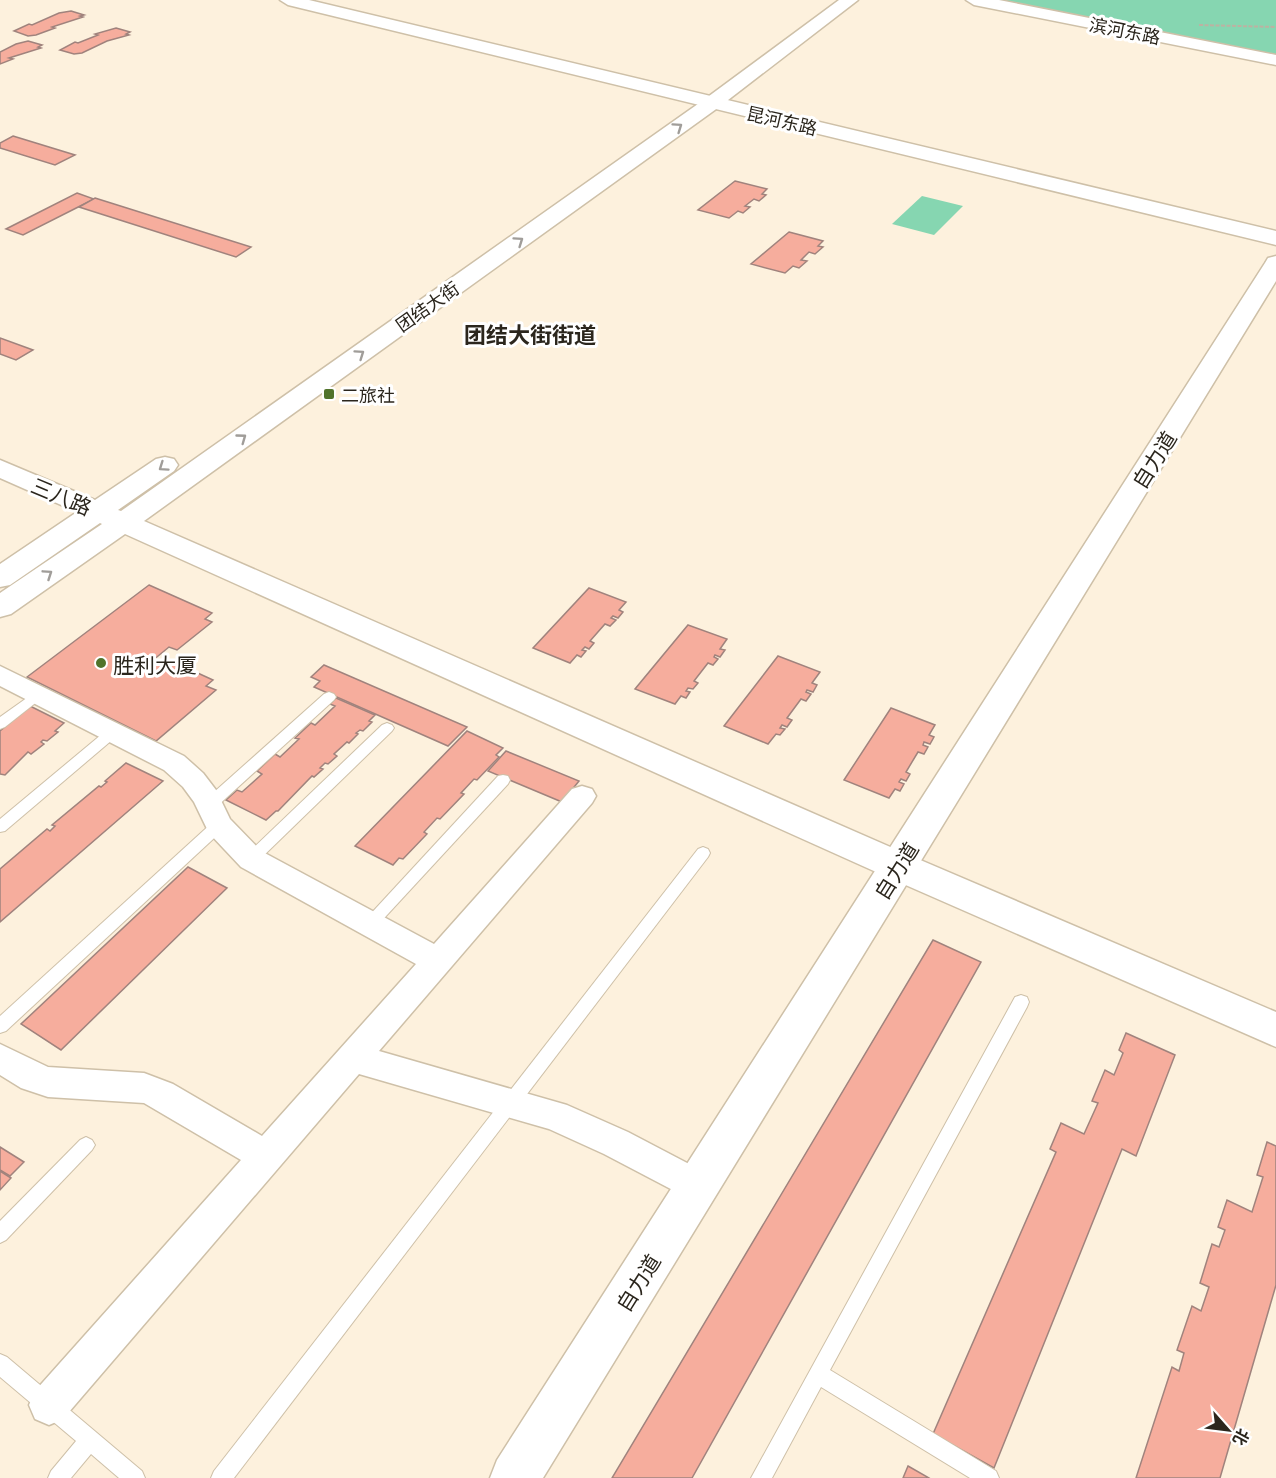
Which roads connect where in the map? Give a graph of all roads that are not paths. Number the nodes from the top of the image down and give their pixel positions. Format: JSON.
{"nodes":[{"id":1,"x":288,"y":0,"type":"edge"},
{"id":2,"x":831,"y":0,"type":"edge"},
{"id":3,"x":850,"y":0,"type":"edge"},
{"id":4,"x":974,"y":0,"type":"edge"},
{"id":5,"x":1276,"y":60,"type":"edge"},
{"id":6,"x":703,"y":101,"type":"junction"},
{"id":7,"x":1276,"y":238,"type":"edge"},
{"id":8,"x":1276,"y":263,"type":"edge"},
{"id":9,"x":270,"y":393,"type":"dead end"},
{"id":10,"x":181,"y":454,"type":"dead end"},
{"id":11,"x":0,"y":468,"type":"edge"},
{"id":12,"x":112,"y":516,"type":"junction"},
{"id":13,"x":0,"y":578,"type":"edge"},
{"id":14,"x":0,"y":607,"type":"edge"},
{"id":15,"x":0,"y":675,"type":"edge"},
{"id":16,"x":38,"y":694,"type":"junction"},
{"id":17,"x":329,"y":697,"type":"dead end"},
{"id":18,"x":0,"y":723,"type":"edge"},
{"id":19,"x":387,"y":728,"type":"dead end"},
{"id":20,"x":114,"y":732,"type":"junction"},
{"id":21,"x":503,"y":780,"type":"dead end"},
{"id":22,"x":582,"y":796,"type":"dead end"},
{"id":23,"x":214,"y":815,"type":"junction"},
{"id":24,"x":0,"y":827,"type":"edge"},
{"id":25,"x":703,"y":853,"type":"dead end"},
{"id":26,"x":251,"y":859,"type":"junction"},
{"id":27,"x":898,"y":866,"type":"junction"},
{"id":28,"x":370,"y":924,"type":"junction"},
{"id":29,"x":438,"y":961,"type":"junction"},
{"id":30,"x":1021,"y":1002,"type":"dead end"},
{"id":31,"x":0,"y":1026,"type":"edge"},
{"id":32,"x":1276,"y":1030,"type":"edge"},
{"id":33,"x":0,"y":1058,"type":"edge"},
{"id":34,"x":353,"y":1058,"type":"junction"},
{"id":35,"x":509,"y":1103,"type":"junction"},
{"id":36,"x":86,"y":1145,"type":"dead end"},
{"id":37,"x":267,"y":1157,"type":"junction"},
{"id":38,"x":698,"y":1186,"type":"junction"},
{"id":39,"x":0,"y":1234,"type":"edge"},
{"id":40,"x":0,"y":1364,"type":"edge"},
{"id":41,"x":818,"y":1374,"type":"junction"},
{"id":42,"x":49,"y":1405,"type":"junction"},
{"id":43,"x":90,"y":1440,"type":"junction"},
{"id":44,"x":58,"y":1478,"type":"edge"},
{"id":45,"x":135,"y":1478,"type":"edge"},
{"id":46,"x":221,"y":1478,"type":"edge"},
{"id":47,"x":514,"y":1478,"type":"edge"},
{"id":48,"x":761,"y":1478,"type":"edge"},
{"id":49,"x":989,"y":1478,"type":"edge"}],
"edges":[{"from":1,"to":6,"type":"main road","name":"昆河东路"},
{"from":2,"to":6,"type":"main road","name":"团结大街"},
{"from":3,"to":6,"type":"main road","name":"团结大街"},
{"from":4,"to":5,"type":"main road","name":"滨河东路"},
{"from":6,"to":7,"type":"main road","name":"昆河东路"},
{"from":6,"to":9,"type":"main road","name":"团结大街"},
{"from":12,"to":6,"type":"main road","name":"团结大街","one_way":true},
{"from":8,"to":27,"type":"main road","name":"自力道"},
{"from":10,"to":12,"type":"main road","name":"团结大街","one_way":true},
{"from":11,"to":12,"type":"main road","name":"三八路"},
{"from":12,"to":13,"type":"main road","name":"团结大街"},
{"from":14,"to":12,"type":"main road","name":"团结大街","one_way":true},
{"from":12,"to":27,"type":"main road","name":"三八路"},
{"from":15,"to":16,"type":"street"},
{"from":16,"to":18,"type":"lane"},
{"from":16,"to":20,"type":"street"},
{"from":17,"to":23,"type":"lane"},
{"from":19,"to":26,"type":"lane"},
{"from":20,"to":23,"type":"street"},
{"from":20,"to":24,"type":"lane"},
{"from":21,"to":28,"type":"lane"},
{"from":22,"to":29,"type":"street"},
{"from":23,"to":26,"type":"street"},
{"from":23,"to":31,"type":"lane"},
{"from":25,"to":35,"type":"lane"},
{"from":26,"to":28,"type":"street"},
{"from":27,"to":32,"type":"main road","name":"三八路"},
{"from":27,"to":38,"type":"main road","name":"自力道"},
{"from":28,"to":29,"type":"street"},
{"from":29,"to":34,"type":"street"},
{"from":30,"to":41,"type":"lane"},
{"from":33,"to":37,"type":"street"},
{"from":34,"to":35,"type":"street"},
{"from":34,"to":37,"type":"street"},
{"from":35,"to":38,"type":"street"},
{"from":35,"to":46,"type":"lane"},
{"from":36,"to":39,"type":"lane"},
{"from":37,"to":42,"type":"street"},
{"from":38,"to":47,"type":"main road","name":"自力道"},
{"from":40,"to":42,"type":"lane"},
{"from":41,"to":48,"type":"lane"},
{"from":41,"to":49,"type":"lane"},
{"from":42,"to":43,"type":"lane"},
{"from":43,"to":44,"type":"lane"},
{"from":43,"to":45,"type":"lane"}]}
